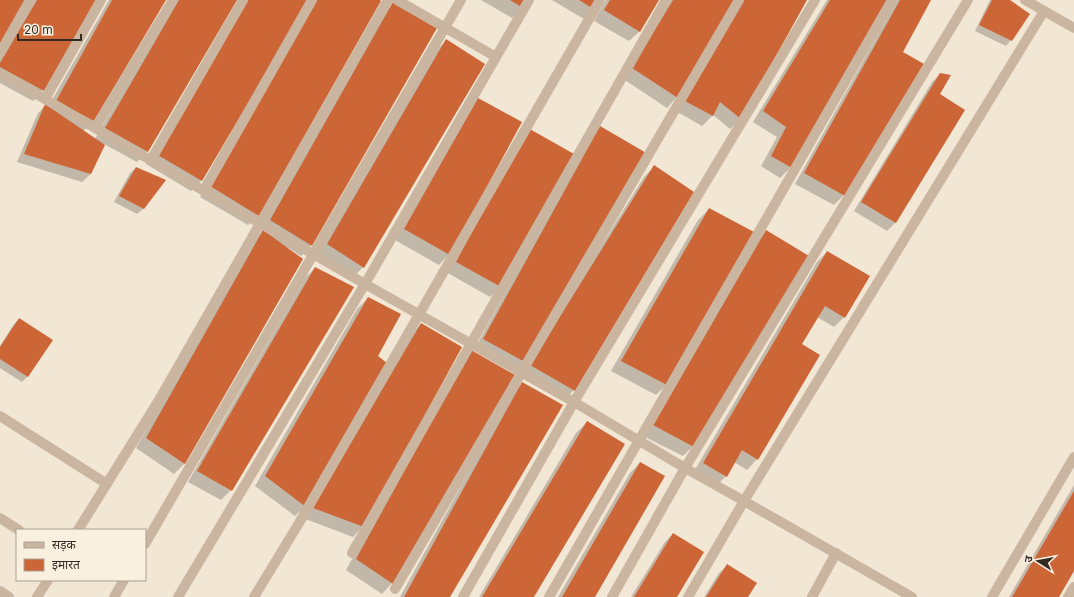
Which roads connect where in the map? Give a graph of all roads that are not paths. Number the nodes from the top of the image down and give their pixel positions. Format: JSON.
{"nodes":[{"id":1,"x":30,"y":0,"type":"edge"},
{"id":2,"x":102,"y":0,"type":"edge"},
{"id":3,"x":173,"y":0,"type":"edge"},
{"id":4,"x":243,"y":0,"type":"edge"},
{"id":5,"x":312,"y":0,"type":"edge"},
{"id":6,"x":388,"y":0,"type":"edge"},
{"id":7,"x":396,"y":0,"type":"edge"},
{"id":8,"x":461,"y":0,"type":"edge"},
{"id":9,"x":529,"y":0,"type":"edge"},
{"id":10,"x":600,"y":0,"type":"edge"},
{"id":11,"x":666,"y":0,"type":"edge"},
{"id":12,"x":739,"y":0,"type":"edge"},
{"id":13,"x":815,"y":0,"type":"edge"},
{"id":14,"x":892,"y":0,"type":"edge"},
{"id":15,"x":968,"y":0,"type":"edge"},
{"id":16,"x":1025,"y":0,"type":"edge"},
{"id":17,"x":1044,"y":11,"type":"junction"},
{"id":18,"x":445,"y":28,"type":"junction"},
{"id":19,"x":1074,"y":28,"type":"edge"},
{"id":20,"x":0,"y":53,"type":"edge"},
{"id":21,"x":496,"y":57,"type":"junction"},
{"id":22,"x":0,"y":73,"type":"edge"},
{"id":23,"x":45,"y":99,"type":"junction"},
{"id":24,"x":95,"y":128,"type":"junction"},
{"id":25,"x":152,"y":160,"type":"junction"},
{"id":26,"x":204,"y":190,"type":"junction"},
{"id":27,"x":261,"y":223,"type":"junction"},
{"id":28,"x":313,"y":253,"type":"junction"},
{"id":29,"x":365,"y":284,"type":"junction"},
{"id":30,"x":419,"y":314,"type":"junction"},
{"id":31,"x":471,"y":344,"type":"junction"},
{"id":32,"x":521,"y":373,"type":"junction"},
{"id":33,"x":574,"y":402,"type":"junction"},
{"id":34,"x":0,"y":416,"type":"edge"},
{"id":35,"x":639,"y":440,"type":"junction"},
{"id":36,"x":1074,"y":457,"type":"edge"},
{"id":37,"x":685,"y":468,"type":"junction"},
{"id":38,"x":107,"y":484,"type":"junction"},
{"id":39,"x":744,"y":501,"type":"junction"},
{"id":40,"x":0,"y":518,"type":"edge"},
{"id":41,"x":17,"y":529,"type":"edge"},
{"id":42,"x":79,"y":529,"type":"edge"},
{"id":43,"x":146,"y":542,"type":"edge"},
{"id":44,"x":352,"y":553,"type":"dead end"},
{"id":45,"x":836,"y":553,"type":"junction"},
{"id":46,"x":47,"y":581,"type":"edge"},
{"id":47,"x":123,"y":581,"type":"edge"},
{"id":48,"x":1074,"y":587,"type":"edge"},
{"id":49,"x":394,"y":589,"type":"dead end"},
{"id":50,"x":0,"y":591,"type":"edge"},
{"id":51,"x":897,"y":593,"type":"edge"},
{"id":52,"x":9,"y":597,"type":"edge"},
{"id":53,"x":37,"y":597,"type":"edge"},
{"id":54,"x":114,"y":597,"type":"edge"},
{"id":55,"x":178,"y":597,"type":"edge"},
{"id":56,"x":254,"y":597,"type":"edge"},
{"id":57,"x":463,"y":597,"type":"edge"},
{"id":58,"x":549,"y":597,"type":"edge"},
{"id":59,"x":612,"y":597,"type":"edge"},
{"id":60,"x":688,"y":597,"type":"edge"},
{"id":61,"x":812,"y":597,"type":"edge"},
{"id":62,"x":912,"y":597,"type":"edge"},
{"id":63,"x":992,"y":597,"type":"edge"},
{"id":64,"x":1068,"y":597,"type":"edge"}],
"edges":[{"from":1,"to":20,"type":"street"},
{"from":2,"to":23,"type":"street"},
{"from":3,"to":24,"type":"street"},
{"from":4,"to":25,"type":"street"},
{"from":5,"to":26,"type":"street"},
{"from":6,"to":27,"type":"street"},
{"from":7,"to":18,"type":"street"},
{"from":8,"to":18,"type":"street"},
{"from":9,"to":21,"type":"street"},
{"from":10,"to":30,"type":"street"},
{"from":11,"to":31,"type":"street"},
{"from":12,"to":32,"type":"street"},
{"from":13,"to":33,"type":"street"},
{"from":14,"to":35,"type":"street"},
{"from":15,"to":37,"type":"street"},
{"from":16,"to":17,"type":"street"},
{"from":17,"to":19,"type":"street"},
{"from":17,"to":39,"type":"street"},
{"from":18,"to":21,"type":"street"},
{"from":18,"to":28,"type":"street"},
{"from":21,"to":29,"type":"street"},
{"from":22,"to":23,"type":"street"},
{"from":23,"to":24,"type":"street"},
{"from":24,"to":25,"type":"street"},
{"from":25,"to":26,"type":"street"},
{"from":26,"to":27,"type":"street"},
{"from":27,"to":28,"type":"street"},
{"from":27,"to":38,"type":"street"},
{"from":28,"to":29,"type":"street"},
{"from":28,"to":43,"type":"street"},
{"from":29,"to":30,"type":"street"},
{"from":29,"to":55,"type":"street"},
{"from":30,"to":31,"type":"street"},
{"from":30,"to":56,"type":"street"},
{"from":31,"to":32,"type":"street"},
{"from":31,"to":44,"type":"street"},
{"from":32,"to":33,"type":"street"},
{"from":32,"to":49,"type":"street"},
{"from":33,"to":35,"type":"street"},
{"from":33,"to":57,"type":"street"},
{"from":34,"to":38,"type":"street"},
{"from":35,"to":37,"type":"street"},
{"from":35,"to":58,"type":"street"},
{"from":36,"to":63,"type":"street"},
{"from":37,"to":39,"type":"street"},
{"from":37,"to":59,"type":"street"},
{"from":38,"to":42,"type":"street"},
{"from":39,"to":45,"type":"street"},
{"from":39,"to":60,"type":"street"},
{"from":40,"to":41,"type":"street"},
{"from":45,"to":51,"type":"street"},
{"from":45,"to":61,"type":"street"},
{"from":46,"to":53,"type":"street"},
{"from":47,"to":54,"type":"street"},
{"from":48,"to":64,"type":"street"},
{"from":50,"to":52,"type":"street"},
{"from":51,"to":62,"type":"street"}]}
